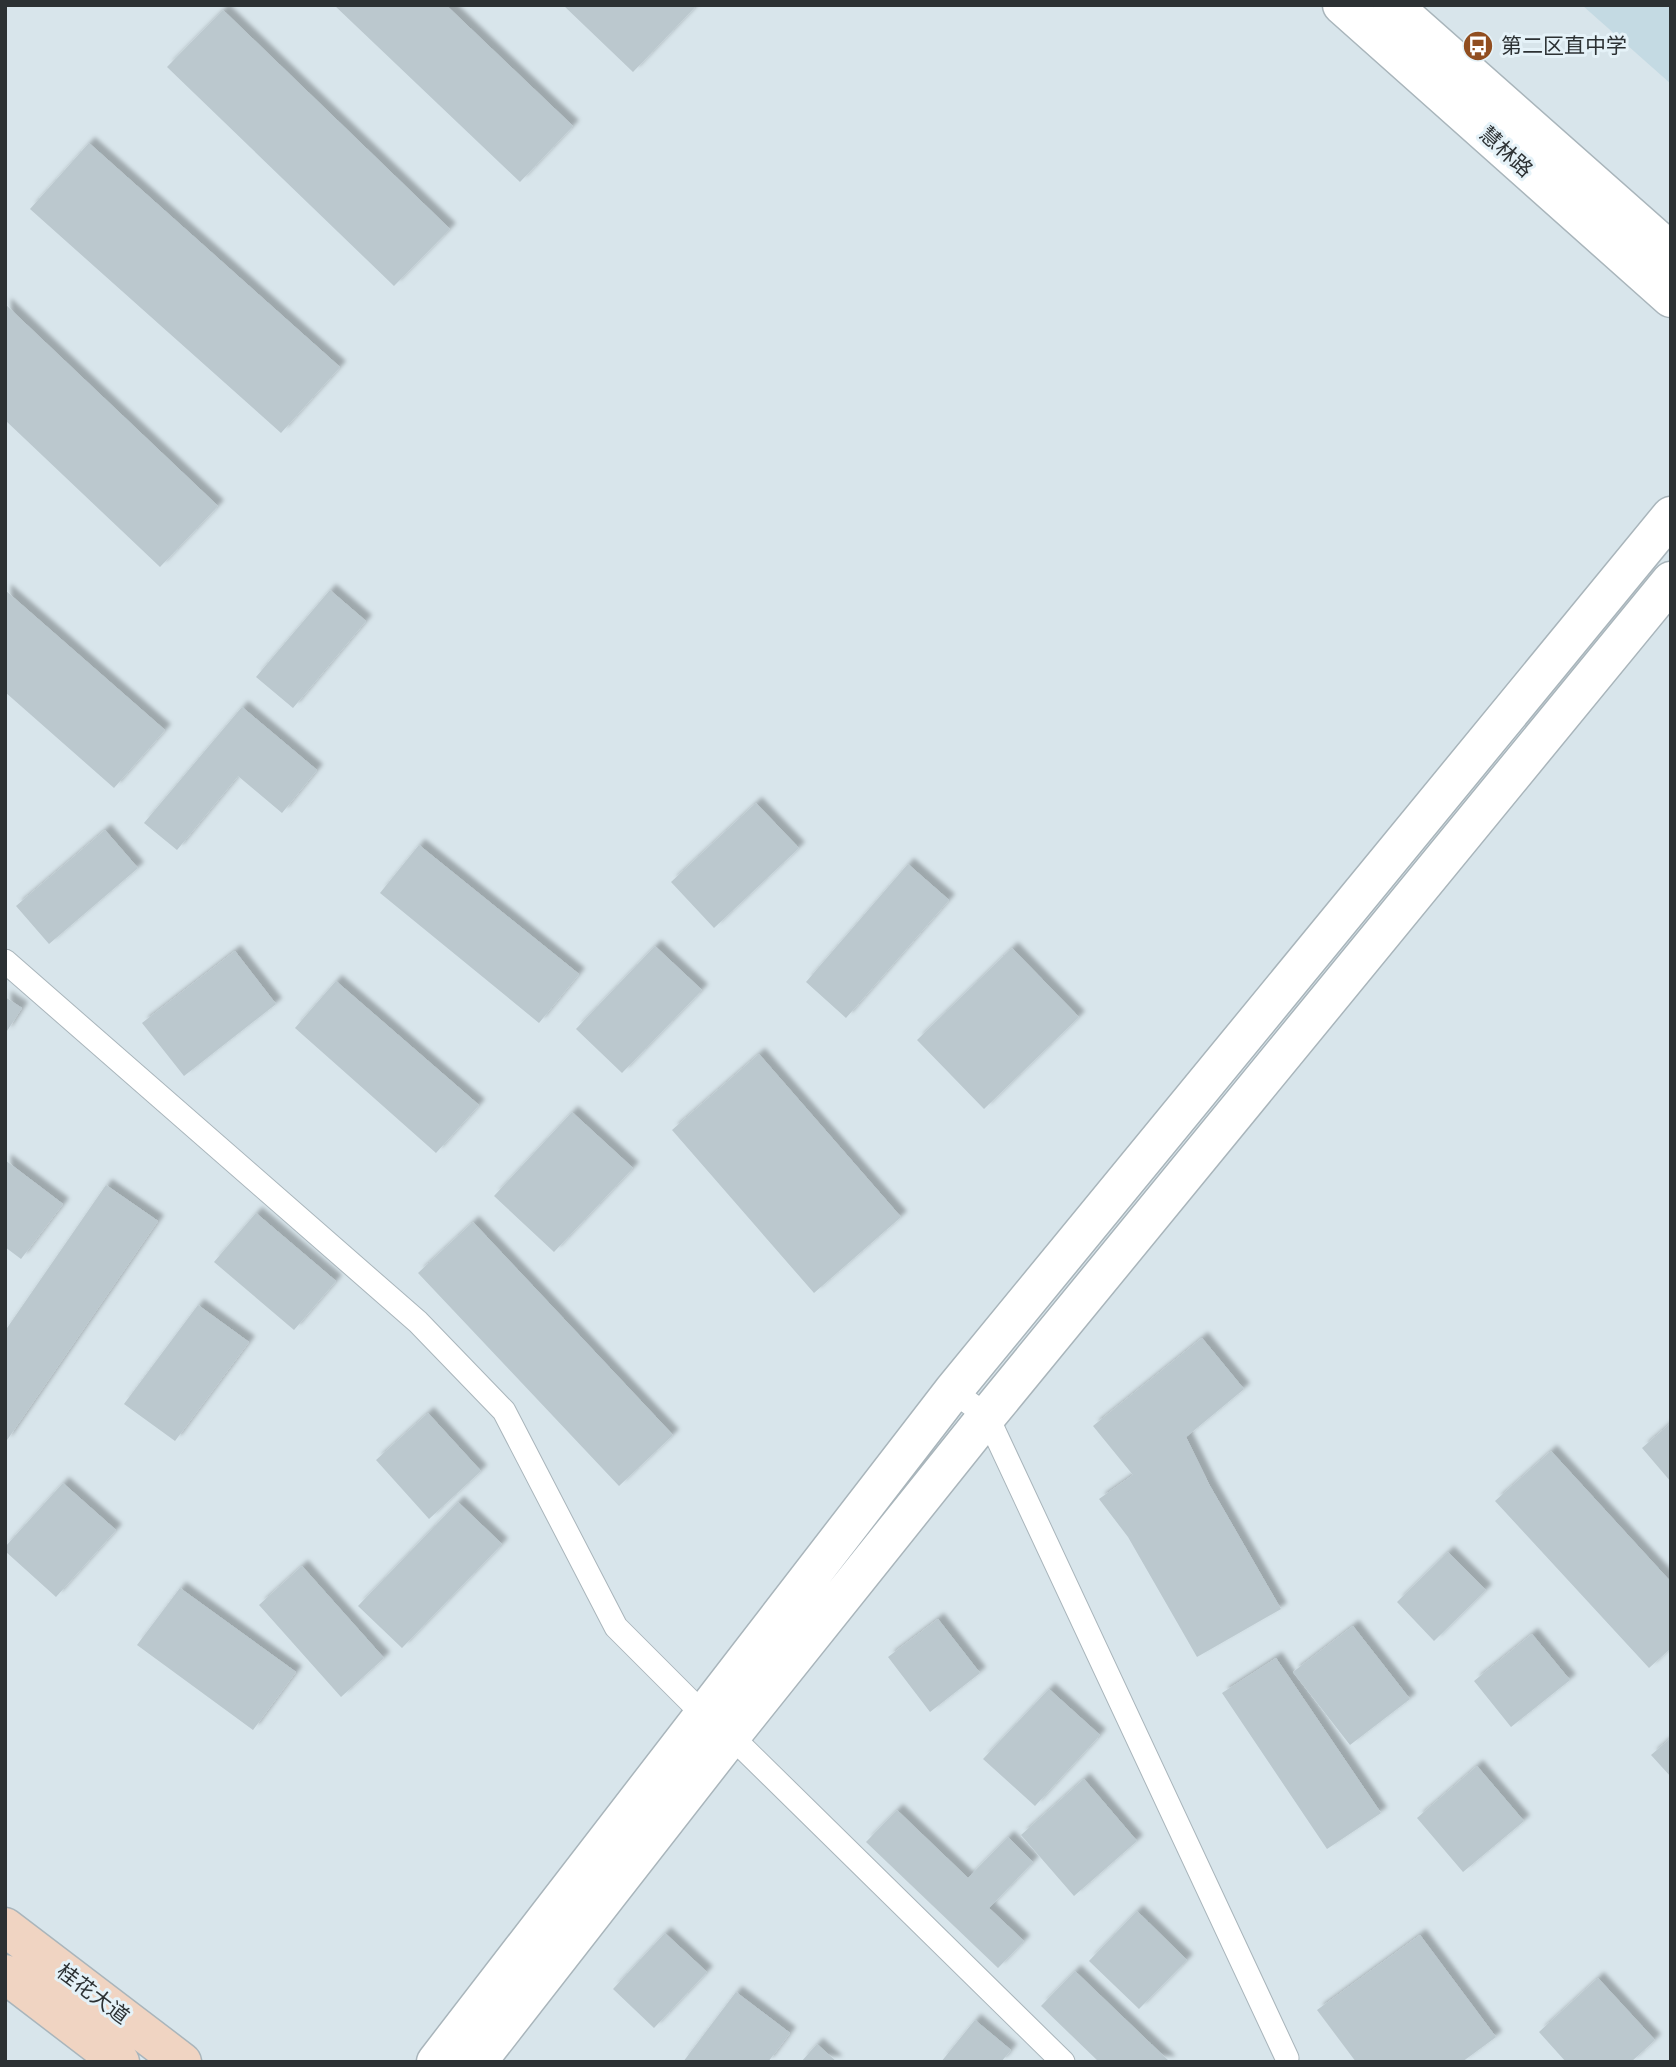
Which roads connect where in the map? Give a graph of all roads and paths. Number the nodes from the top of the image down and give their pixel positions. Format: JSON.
{"nodes":[{"id":1,"x":1342,"y":5,"type":"edge"},
{"id":2,"x":1392,"y":5,"type":"edge"},
{"id":3,"x":1671,"y":252,"type":"edge"},
{"id":4,"x":1671,"y":298,"type":"edge"},
{"id":5,"x":1671,"y":516,"type":"edge"},
{"id":6,"x":1671,"y":581,"type":"edge"},
{"id":7,"x":5,"y":961,"type":"edge"},
{"id":8,"x":953,"y":1391,"type":"junction"},
{"id":9,"x":987,"y":1416,"type":"junction"},
{"id":10,"x":718,"y":1726,"type":"junction"},
{"id":11,"x":5,"y":1927,"type":"edge"},
{"id":12,"x":5,"y":1974,"type":"edge"},
{"id":13,"x":1287,"y":2058,"type":"dead end"},
{"id":14,"x":120,"y":2062,"type":"edge"},
{"id":15,"x":182,"y":2062,"type":"edge"},
{"id":16,"x":436,"y":2062,"type":"edge"},
{"id":17,"x":477,"y":2062,"type":"edge"},
{"id":18,"x":1063,"y":2062,"type":"edge"}],
"edges":[{"from":1,"to":4,"type":"street","name":"慧林路"},
{"from":2,"to":3,"type":"street","name":"慧林路"},
{"from":5,"to":8,"type":"street"},
{"from":6,"to":9,"type":"street"},
{"from":7,"to":10,"type":"lane"},
{"from":8,"to":9,"type":"lane"},
{"from":8,"to":10,"type":"street"},
{"from":9,"to":10,"type":"street"},
{"from":9,"to":13,"type":"lane"},
{"from":10,"to":16,"type":"street"},
{"from":10,"to":17,"type":"street"},
{"from":10,"to":18,"type":"lane"},
{"from":11,"to":15,"type":"main road","name":"桂花大道"},
{"from":12,"to":14,"type":"main road","name":"桂花大道"}]}
